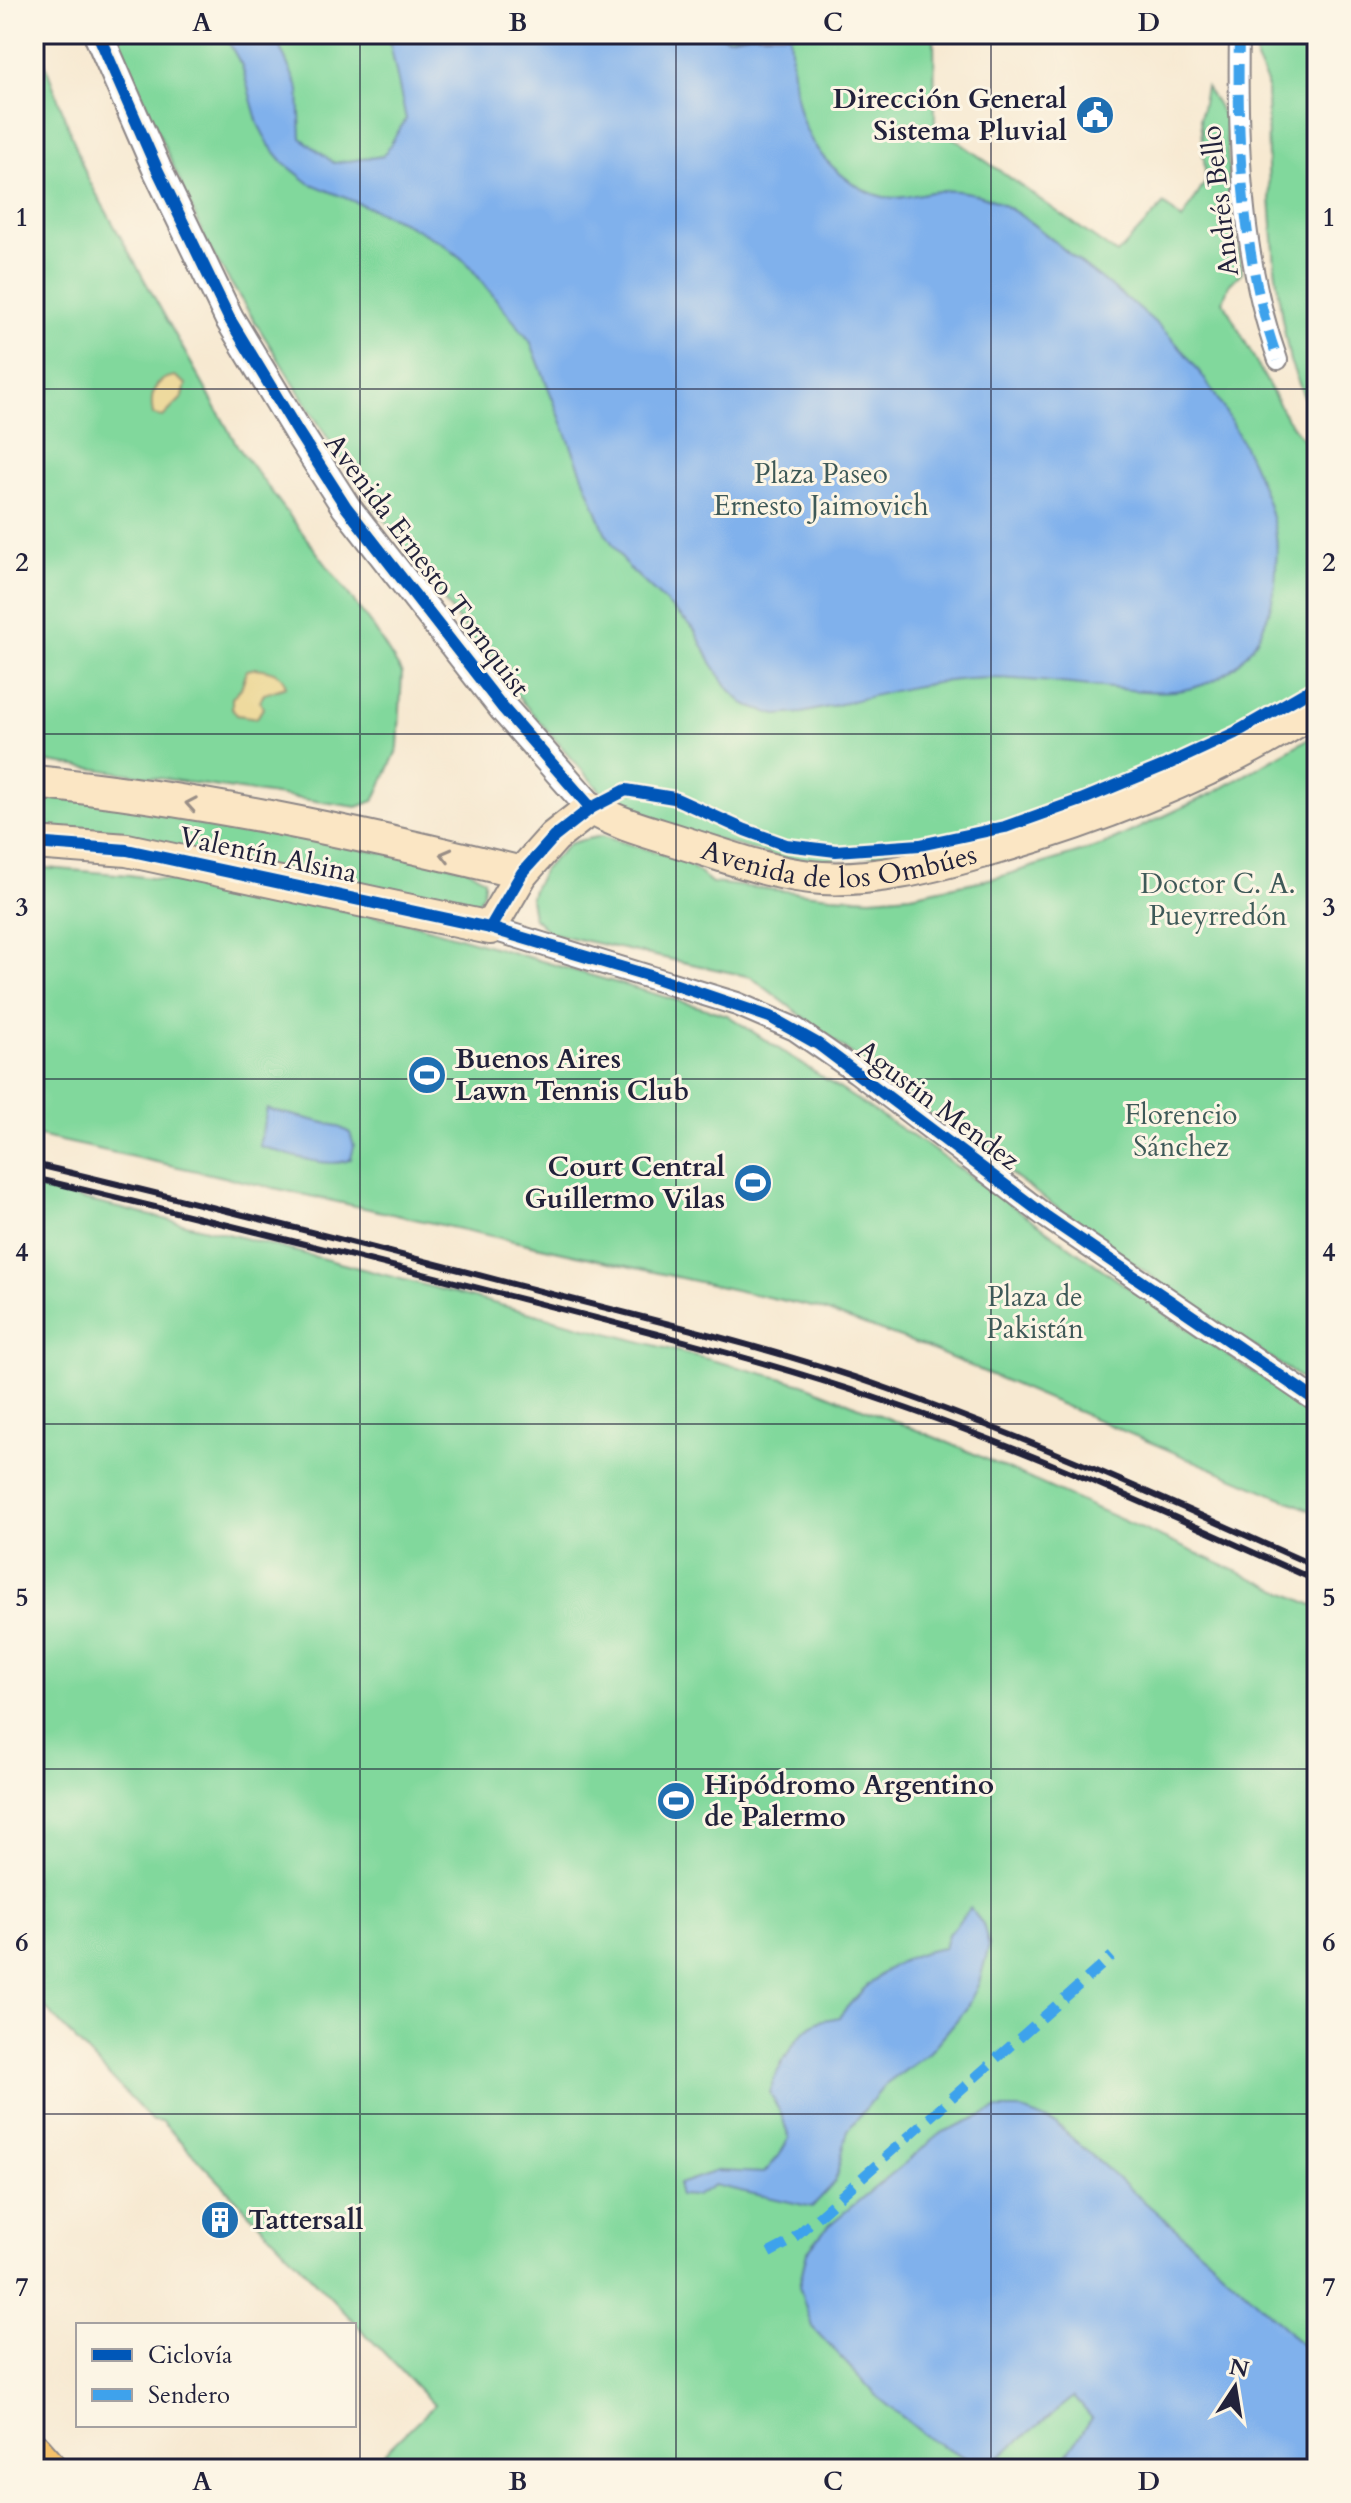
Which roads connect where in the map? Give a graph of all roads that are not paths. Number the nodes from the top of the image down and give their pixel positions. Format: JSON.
{"nodes":[{"id":1,"x":98,"y":34,"type":"edge"},
{"id":2,"x":1239,"y":34,"type":"edge"},
{"id":3,"x":1278,"y":360,"type":"dead end"},
{"id":4,"x":1317,"y":709,"type":"edge"},
{"id":5,"x":34,"y":782,"type":"edge"},
{"id":6,"x":591,"y":808,"type":"junction"},
{"id":7,"x":34,"y":843,"type":"edge"},
{"id":8,"x":522,"y":873,"type":"junction"},
{"id":9,"x":490,"y":928,"type":"junction"},
{"id":10,"x":1317,"y":1401,"type":"edge"},
{"id":11,"x":34,"y":2452,"type":"edge"},
{"id":12,"x":49,"y":2469,"type":"edge"}],
"edges":[{"from":1,"to":6,"type":"street","name":"Avenida Ernesto Tornquist"},
{"from":2,"to":3,"type":"street","name":"Andrés Bello"},
{"from":4,"to":6,"type":"main road","name":"Avenida de los Ombúes"},
{"from":8,"to":5,"type":"main road","name":"Valentín Alsina","one_way":true},
{"from":6,"to":8,"type":"main road"},
{"from":7,"to":9,"type":"main road","name":"Valentín Alsina"},
{"from":8,"to":9,"type":"main road"},
{"from":9,"to":10,"type":"street","name":"Agustin Mendez"},
{"from":11,"to":12,"type":"main road"}]}
